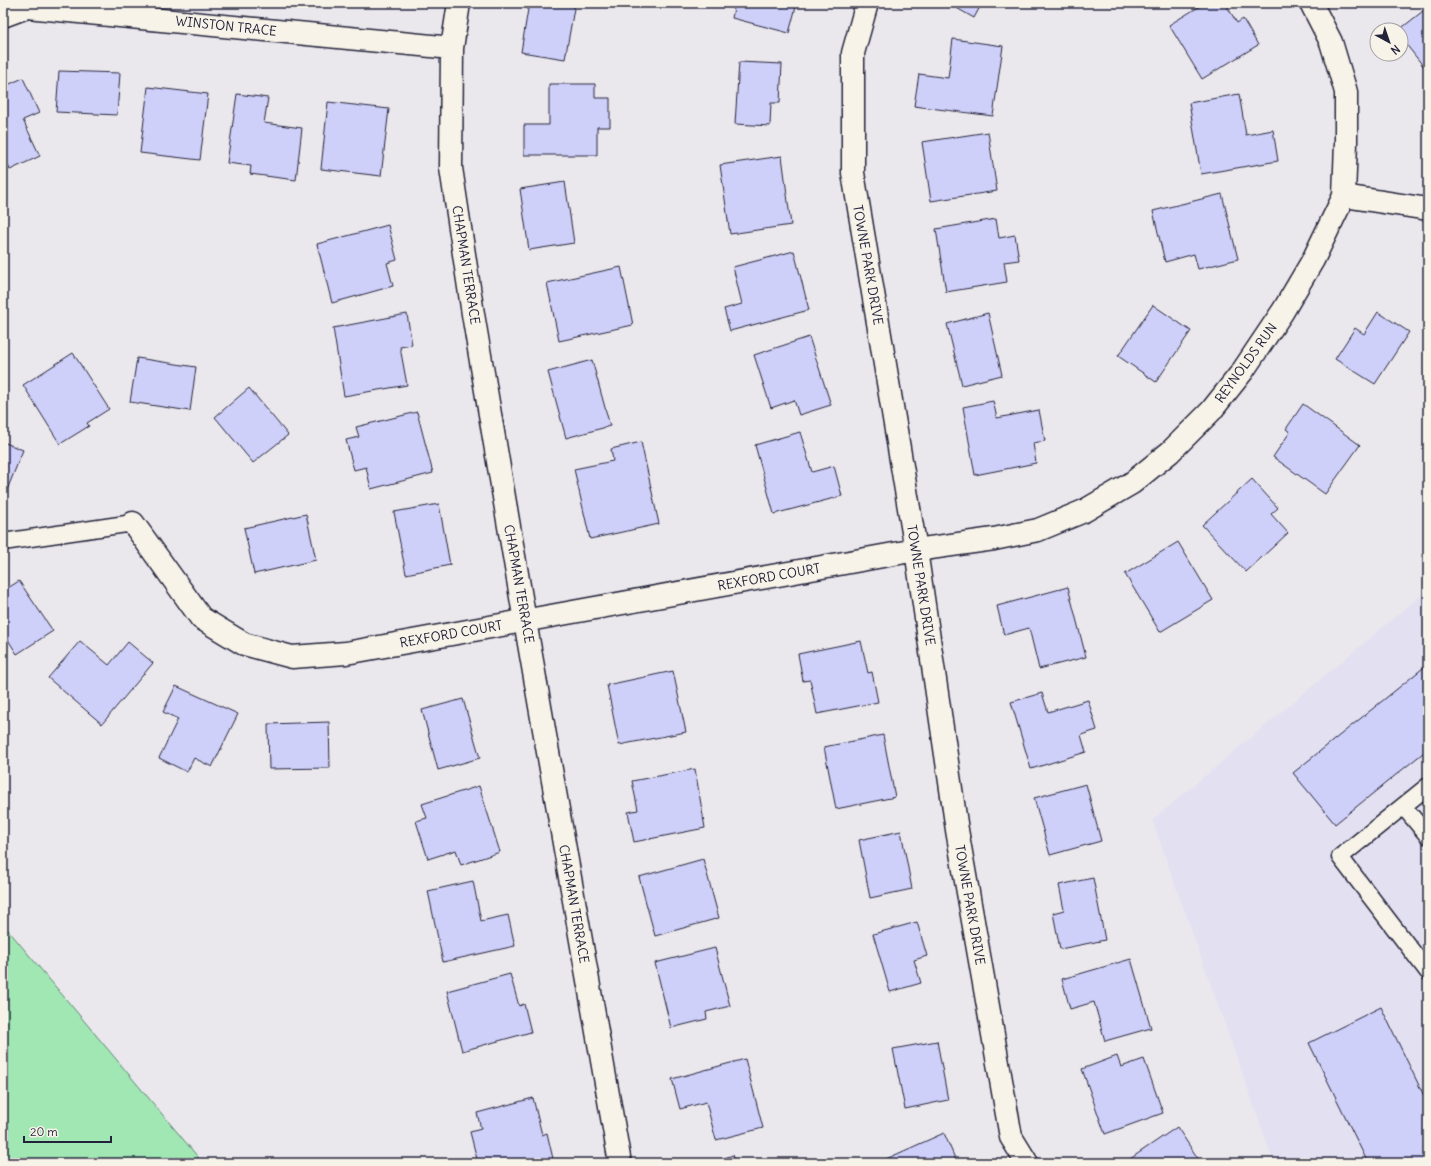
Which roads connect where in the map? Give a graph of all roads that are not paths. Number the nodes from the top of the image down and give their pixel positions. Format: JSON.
{"nodes":[{"id":1,"x":459,"y":3,"type":"edge"},
{"id":2,"x":866,"y":3,"type":"edge"},
{"id":3,"x":1311,"y":3,"type":"edge"},
{"id":4,"x":3,"y":16,"type":"edge"},
{"id":5,"x":452,"y":48,"type":"junction"},
{"id":6,"x":1344,"y":196,"type":"junction"},
{"id":7,"x":1428,"y":209,"type":"edge"},
{"id":8,"x":133,"y":523,"type":"joint"},
{"id":9,"x":3,"y":542,"type":"edge"},
{"id":10,"x":916,"y":550,"type":"junction"},
{"id":11,"x":525,"y":621,"type":"junction"},
{"id":12,"x":1428,"y":786,"type":"edge"},
{"id":13,"x":1403,"y":806,"type":"junction"},
{"id":14,"x":1428,"y":836,"type":"edge"},
{"id":15,"x":1428,"y":972,"type":"edge"},
{"id":16,"x":620,"y":1163,"type":"edge"},
{"id":17,"x":1027,"y":1163,"type":"edge"}],
"edges":[{"from":1,"to":5,"type":"street","name":"CHAPMAN TERRACE"},
{"from":2,"to":10,"type":"street","name":"TOWNE PARK DRIVE"},
{"from":3,"to":6,"type":"street","name":"REYNOLDS RUN"},
{"from":4,"to":5,"type":"street","name":"WINSTON TRACE"},
{"from":5,"to":11,"type":"street","name":"CHAPMAN TERRACE"},
{"from":6,"to":7,"type":"street"},
{"from":6,"to":10,"type":"street","name":"REYNOLDS RUN"},
{"from":8,"to":9,"type":"lane"},
{"from":8,"to":11,"type":"street","name":"REXFORD COURT"},
{"from":10,"to":11,"type":"street","name":"REXFORD COURT"},
{"from":10,"to":17,"type":"street","name":"TOWNE PARK DRIVE"},
{"from":11,"to":16,"type":"street","name":"CHAPMAN TERRACE"},
{"from":12,"to":13,"type":"lane"},
{"from":13,"to":14,"type":"lane"},
{"from":13,"to":15,"type":"lane"}]}
